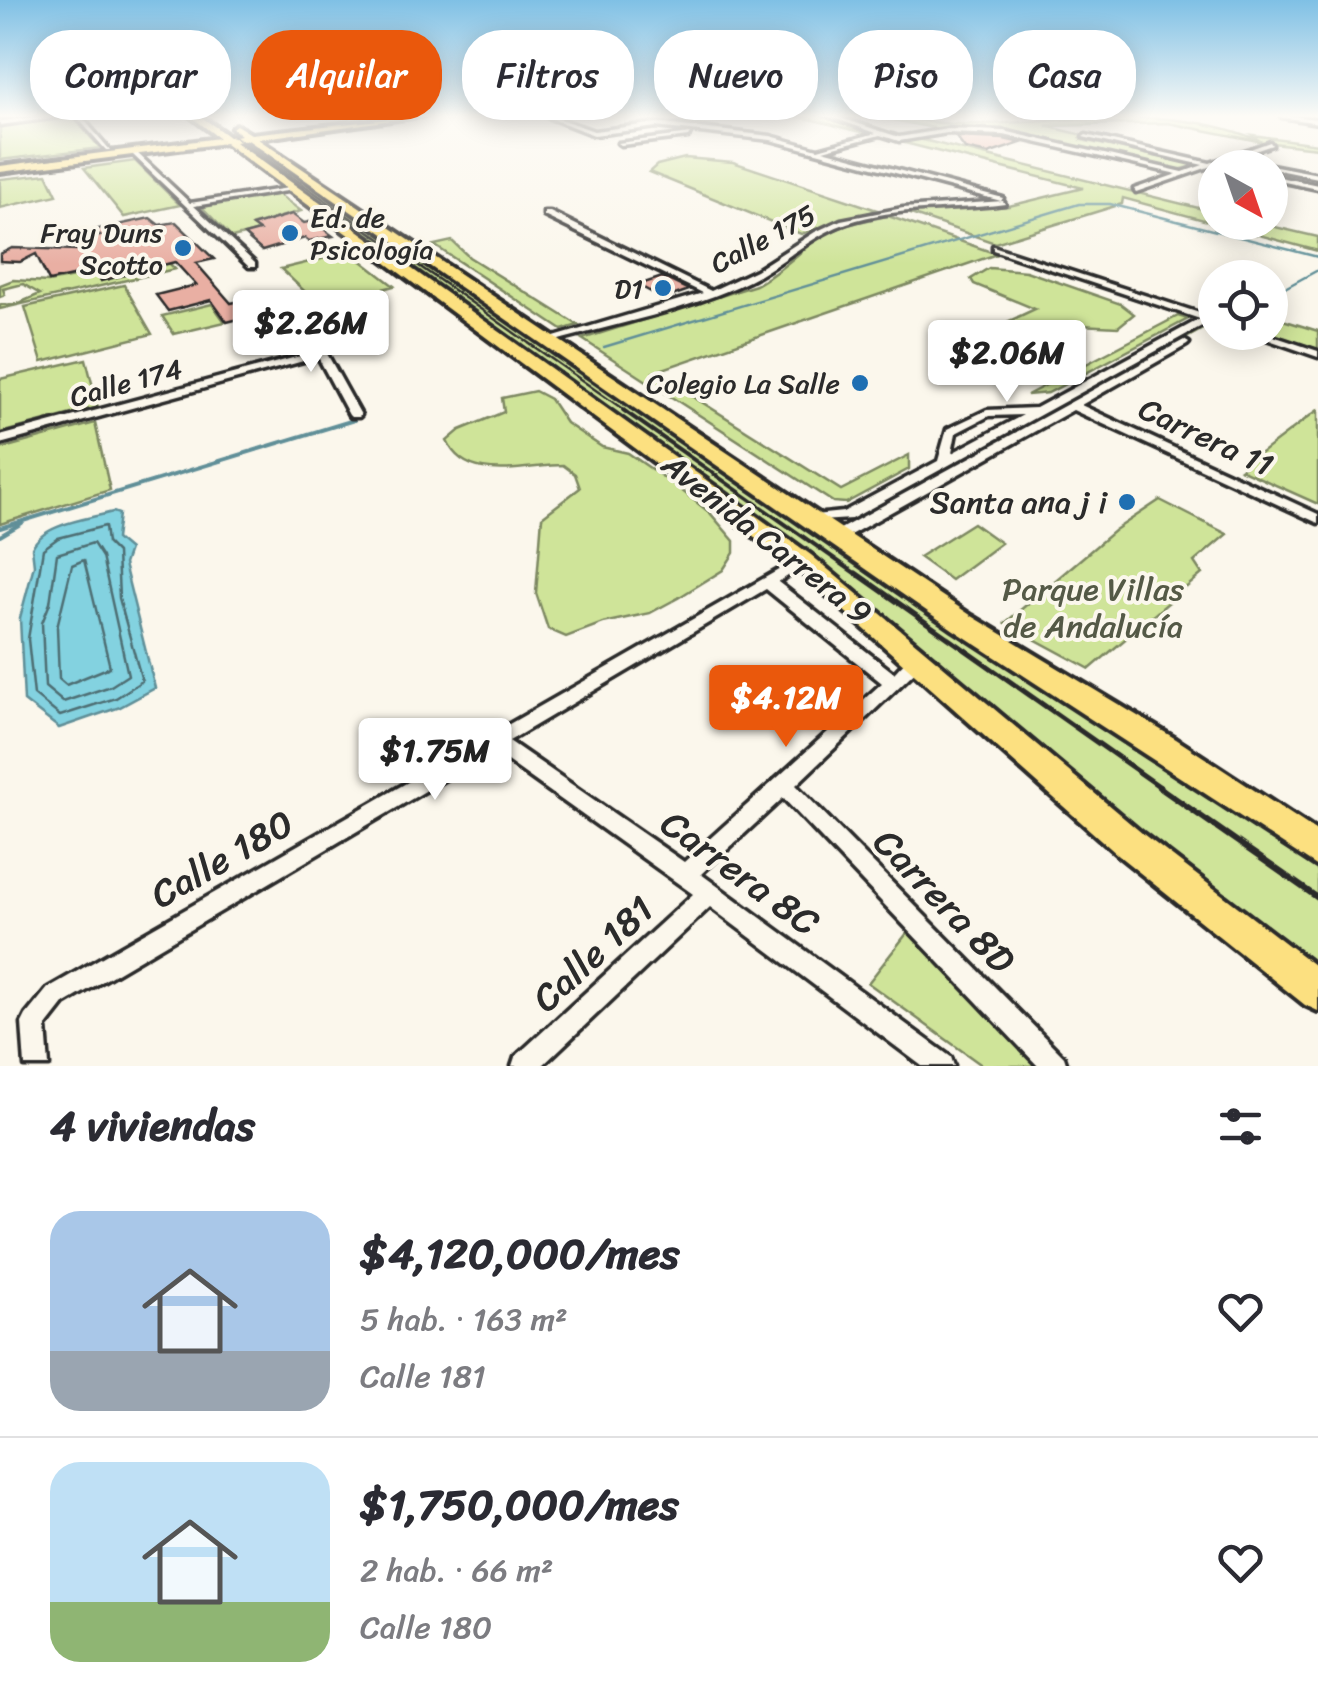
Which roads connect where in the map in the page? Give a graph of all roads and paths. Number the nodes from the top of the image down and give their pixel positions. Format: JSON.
{"nodes":[{"id":1,"x":147,"y":165,"type":"edge"},
{"id":2,"x":270,"y":165,"type":"edge"},
{"id":3,"x":284,"y":165,"type":"edge"},
{"id":4,"x":863,"y":165,"type":"edge"},
{"id":5,"x":1144,"y":165,"type":"edge"},
{"id":6,"x":1198,"y":170,"type":"edge"},
{"id":7,"x":1288,"y":170,"type":"edge"},
{"id":8,"x":1185,"y":174,"type":"junction"},
{"id":9,"x":1318,"y":176,"type":"edge"},
{"id":10,"x":1288,"y":182,"type":"edge"},
{"id":11,"x":294,"y":188,"type":"junction"},
{"id":12,"x":1318,"y":188,"type":"edge"},
{"id":13,"x":1136,"y":190,"type":"dead end"},
{"id":14,"x":188,"y":205,"type":"junction"},
{"id":15,"x":547,"y":214,"type":"dead end"},
{"id":16,"x":996,"y":248,"type":"dead end"},
{"id":17,"x":252,"y":265,"type":"dead end"},
{"id":18,"x":709,"y":293,"type":"junction"},
{"id":19,"x":302,"y":316,"type":"dead end"},
{"id":20,"x":1198,"y":317,"type":"edge"},
{"id":21,"x":1198,"y":330,"type":"edge"},
{"id":22,"x":1198,"y":331,"type":"edge"},
{"id":23,"x":548,"y":340,"type":"junction"},
{"id":24,"x":1288,"y":344,"type":"edge"},
{"id":25,"x":322,"y":353,"type":"junction"},
{"id":26,"x":1318,"y":354,"type":"edge"},
{"id":27,"x":1072,"y":405,"type":"junction"},
{"id":28,"x":1040,"y":411,"type":"junction"},
{"id":29,"x":355,"y":415,"type":"dead end"},
{"id":30,"x":0,"y":440,"type":"edge"},
{"id":31,"x":944,"y":463,"type":"junction"},
{"id":32,"x":810,"y":519,"type":"junction"},
{"id":33,"x":1318,"y":519,"type":"edge"},
{"id":34,"x":836,"y":536,"type":"junction"},
{"id":35,"x":803,"y":561,"type":"junction"},
{"id":36,"x":767,"y":582,"type":"junction"},
{"id":37,"x":919,"y":660,"type":"junction"},
{"id":38,"x":894,"y":683,"type":"junction"},
{"id":39,"x":494,"y":741,"type":"junction"},
{"id":40,"x":784,"y":785,"type":"junction"},
{"id":41,"x":1318,"y":852,"type":"edge"},
{"id":42,"x":685,"y":875,"type":"junction"},
{"id":43,"x":709,"y":894,"type":"junction"},
{"id":44,"x":1318,"y":992,"type":"edge"},
{"id":45,"x":37,"y":1066,"type":"edge"},
{"id":46,"x":524,"y":1066,"type":"edge"},
{"id":47,"x":942,"y":1066,"type":"edge"},
{"id":48,"x":1055,"y":1066,"type":"edge"}],
"edges":[{"from":1,"to":14,"type":"street"},
{"from":2,"to":11,"type":"main road","name":"Avenida Carrera 9"},
{"from":3,"to":23,"type":"main road","name":"Avenida Carrera 9"},
{"from":4,"to":18,"type":"street","name":"Calle 175"},
{"from":5,"to":8,"type":"street"},
{"from":6,"to":8,"type":"street"},
{"from":7,"to":9,"type":"street"},
{"from":8,"to":13,"type":"street"},
{"from":10,"to":12,"type":"street"},
{"from":11,"to":14,"type":"street"},
{"from":11,"to":35,"type":"main road","name":"Avenida Carrera 9"},
{"from":14,"to":17,"type":"street"},
{"from":15,"to":18,"type":"street"},
{"from":16,"to":20,"type":"street"},
{"from":18,"to":23,"type":"street","name":"Calle 175"},
{"from":19,"to":25,"type":"street"},
{"from":21,"to":28,"type":"street"},
{"from":22,"to":27,"type":"street"},
{"from":23,"to":32,"type":"main road","name":"Avenida Carrera 9"},
{"from":24,"to":26,"type":"street"},
{"from":25,"to":29,"type":"street"},
{"from":25,"to":30,"type":"street","name":"Calle 174"},
{"from":27,"to":33,"type":"street","name":"Carrera 11"},
{"from":27,"to":34,"type":"street"},
{"from":28,"to":31,"type":"street"},
{"from":28,"to":31,"type":"street"},
{"from":31,"to":32,"type":"street"},
{"from":32,"to":34,"type":"main road","name":"Avenida Carrera 9"},
{"from":34,"to":41,"type":"main road","name":"Avenida Carrera 9"},
{"from":35,"to":36,"type":"street","name":"Calle 180"},
{"from":35,"to":37,"type":"main road","name":"Avenida Carrera 9"},
{"from":36,"to":38,"type":"street"},
{"from":36,"to":39,"type":"street","name":"Calle 180"},
{"from":37,"to":38,"type":"street","name":"Calle 181"},
{"from":37,"to":44,"type":"main road","name":"Avenida Carrera 9"},
{"from":38,"to":40,"type":"street","name":"Calle 181"},
{"from":39,"to":42,"type":"street","name":"Carrera 8C"},
{"from":39,"to":45,"type":"street","name":"Calle 180"},
{"from":40,"to":42,"type":"street","name":"Calle 181"},
{"from":40,"to":48,"type":"street","name":"Carrera 8D"},
{"from":42,"to":43,"type":"street","name":"Carrera 8C"},
{"from":43,"to":46,"type":"street","name":"Calle 181"},
{"from":43,"to":47,"type":"street","name":"Carrera 8C"}]}
